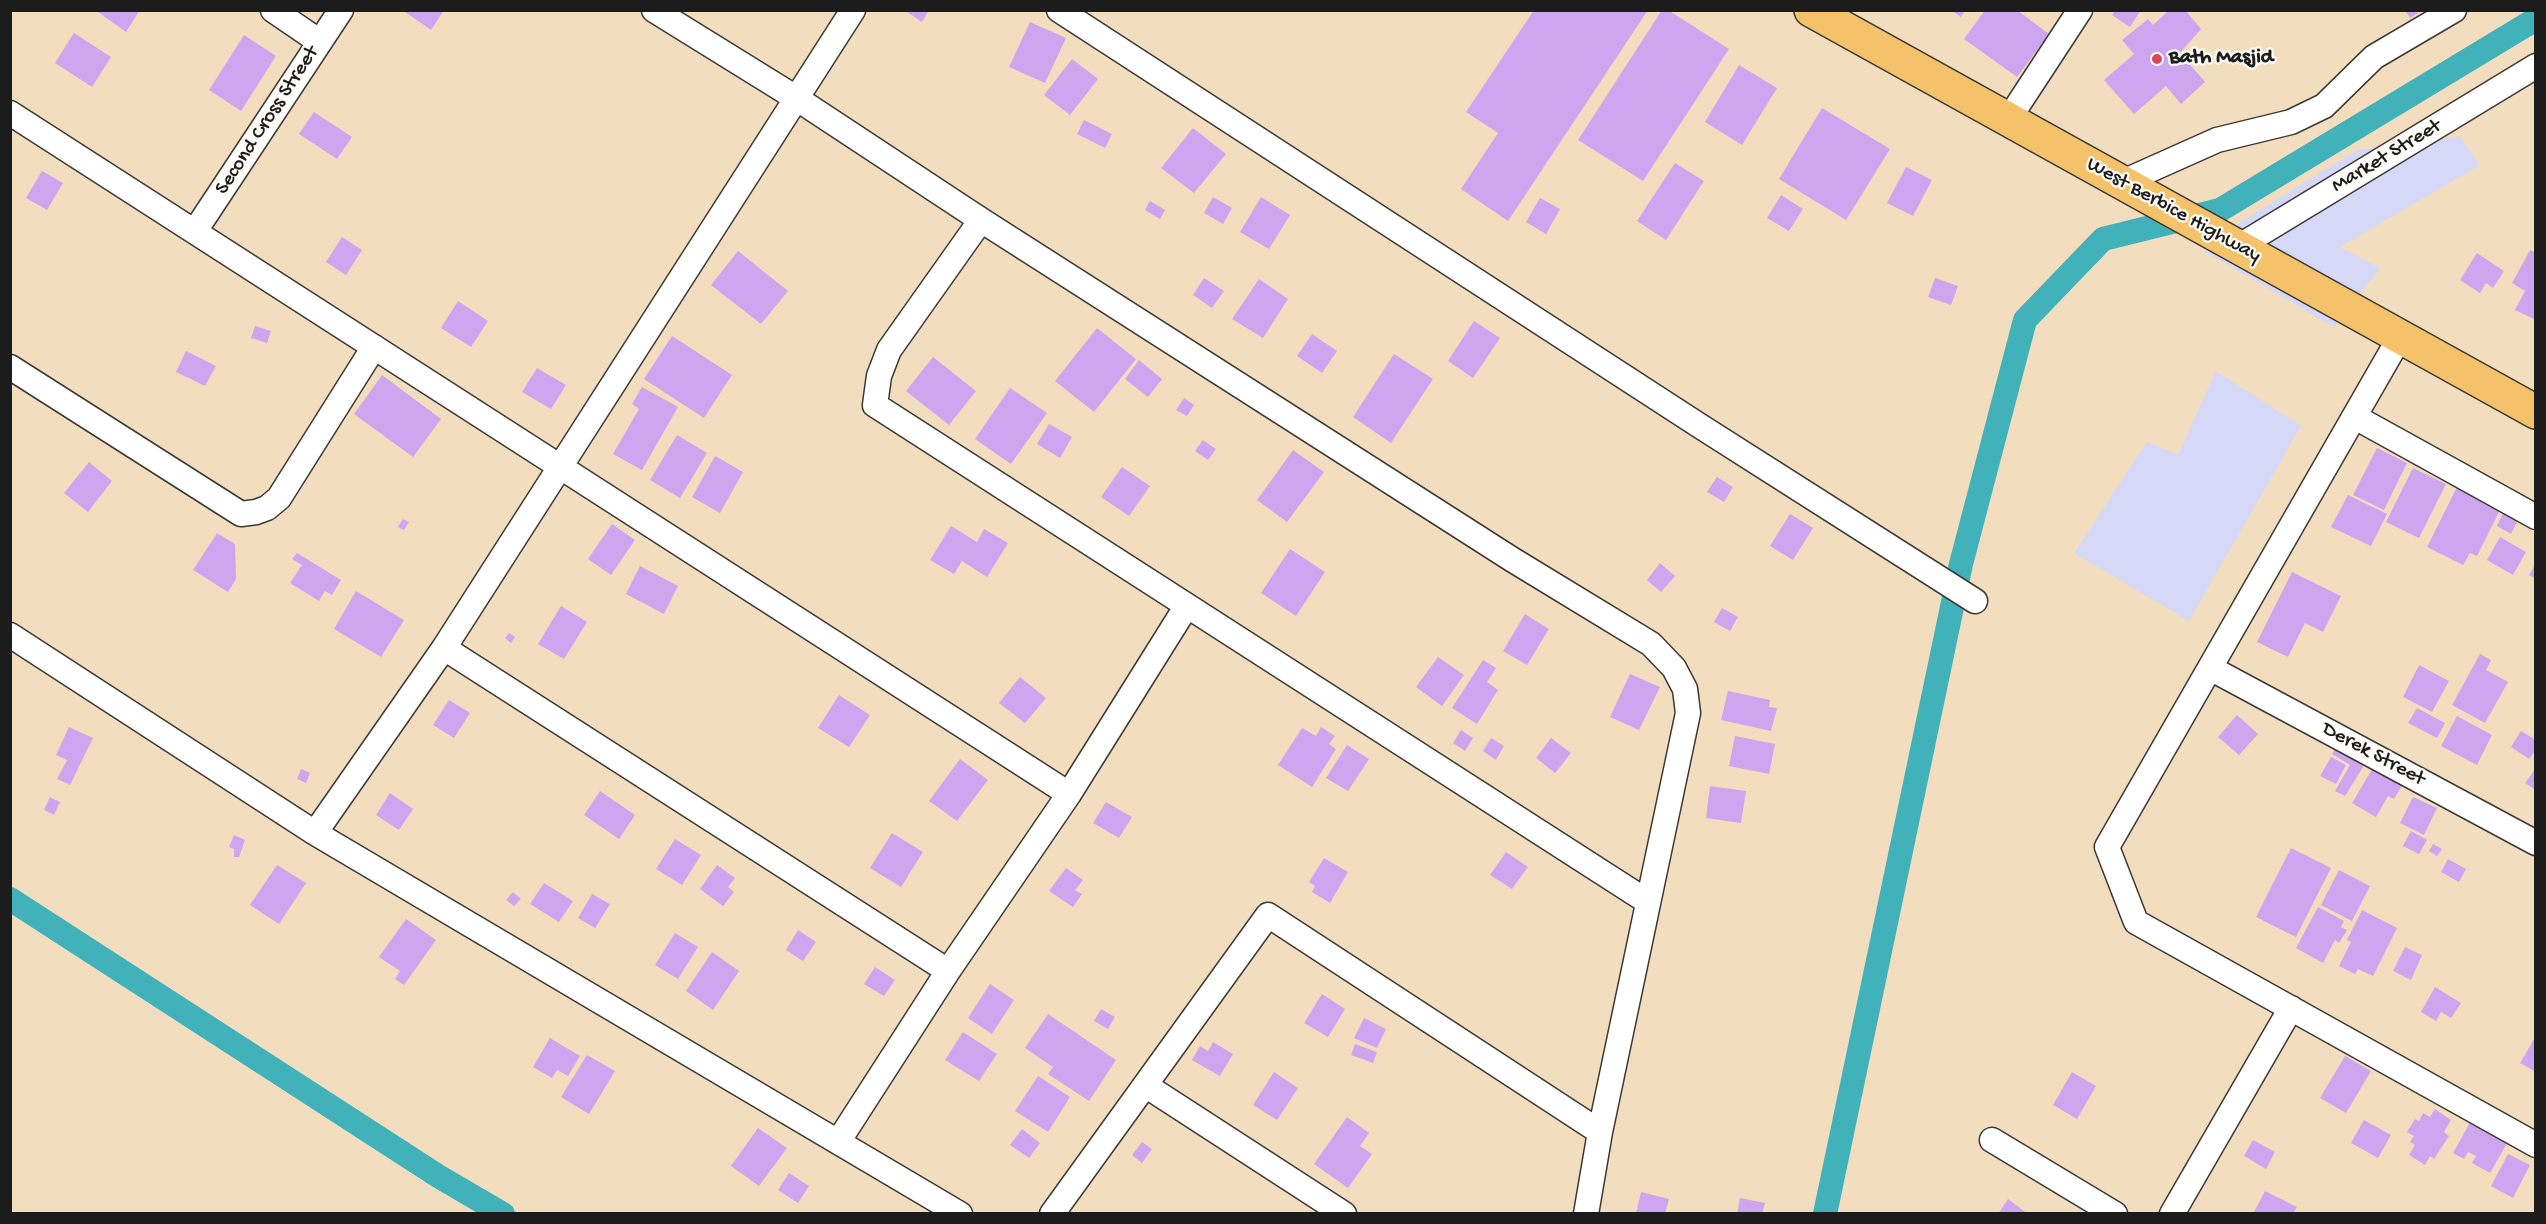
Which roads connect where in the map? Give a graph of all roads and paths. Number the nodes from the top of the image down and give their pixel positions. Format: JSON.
{"nodes":[{"id":1,"x":273,"y":10,"type":"edge"},
{"id":2,"x":341,"y":10,"type":"edge"},
{"id":3,"x":654,"y":10,"type":"edge"},
{"id":4,"x":853,"y":10,"type":"edge"},
{"id":5,"x":1059,"y":10,"type":"edge"},
{"id":6,"x":1811,"y":10,"type":"edge"},
{"id":7,"x":2080,"y":10,"type":"edge"},
{"id":8,"x":2454,"y":10,"type":"edge"},
{"id":9,"x":320,"y":42,"type":"junction"},
{"id":10,"x":2535,"y":66,"type":"edge"},
{"id":11,"x":796,"y":98,"type":"junction"},
{"id":12,"x":10,"y":113,"type":"edge"},
{"id":13,"x":2008,"y":120,"type":"junction"},
{"id":14,"x":2123,"y":182,"type":"junction"},
{"id":15,"x":981,"y":220,"type":"junction"},
{"id":16,"x":195,"y":231,"type":"junction"},
{"id":17,"x":2238,"y":247,"type":"junction"},
{"id":18,"x":2400,"y":337,"type":"junction"},
{"id":19,"x":374,"y":347,"type":"junction"},
{"id":20,"x":10,"y":367,"type":"edge"},
{"id":21,"x":2535,"y":412,"type":"edge"},
{"id":22,"x":2355,"y":417,"type":"junction"},
{"id":23,"x":560,"y":468,"type":"junction"},
{"id":24,"x":2535,"y":517,"type":"edge"},
{"id":25,"x":1974,"y":601,"type":"dead end"},
{"id":26,"x":1186,"y":607,"type":"junction"},
{"id":27,"x":10,"y":635,"type":"edge"},
{"id":28,"x":444,"y":648,"type":"junction"},
{"id":29,"x":2210,"y":668,"type":"junction"},
{"id":30,"x":1069,"y":794,"type":"junction"},
{"id":31,"x":315,"y":833,"type":"junction"},
{"id":32,"x":2535,"y":843,"type":"edge"},
{"id":33,"x":1648,"y":902,"type":"junction"},
{"id":34,"x":948,"y":971,"type":"junction"},
{"id":35,"x":2291,"y":1008,"type":"junction"},
{"id":36,"x":1145,"y":1085,"type":"junction"},
{"id":37,"x":1600,"y":1132,"type":"junction"},
{"id":38,"x":1992,"y":1140,"type":"dead end"},
{"id":39,"x":838,"y":1142,"type":"junction"},
{"id":40,"x":2535,"y":1145,"type":"edge"},
{"id":41,"x":960,"y":1214,"type":"edge"},
{"id":42,"x":1052,"y":1214,"type":"edge"},
{"id":43,"x":1344,"y":1214,"type":"edge"},
{"id":44,"x":1586,"y":1214,"type":"edge"},
{"id":45,"x":2115,"y":1214,"type":"edge"},
{"id":46,"x":2172,"y":1214,"type":"edge"}],
"edges":[{"from":1,"to":9,"type":"street"},
{"from":2,"to":9,"type":"street","name":"Second Cross Street"},
{"from":3,"to":11,"type":"street"},
{"from":4,"to":11,"type":"street"},
{"from":5,"to":25,"type":"street"},
{"from":6,"to":13,"type":"main road","name":"West Berbice Highway"},
{"from":7,"to":13,"type":"street"},
{"from":8,"to":14,"type":"street"},
{"from":9,"to":16,"type":"street","name":"Second Cross Street"},
{"from":10,"to":17,"type":"street","name":"Market Street"},
{"from":11,"to":15,"type":"street"},
{"from":11,"to":23,"type":"street"},
{"from":12,"to":16,"type":"street"},
{"from":13,"to":14,"type":"main road","name":"West Berbice Highway"},
{"from":14,"to":17,"type":"main road","name":"West Berbice Highway"},
{"from":15,"to":26,"type":"street"},
{"from":15,"to":33,"type":"street"},
{"from":16,"to":19,"type":"street"},
{"from":17,"to":18,"type":"main road","name":"West Berbice Highway"},
{"from":18,"to":21,"type":"main road","name":"West Berbice Highway"},
{"from":18,"to":22,"type":"street"},
{"from":19,"to":20,"type":"street"},
{"from":19,"to":23,"type":"street"},
{"from":22,"to":24,"type":"street"},
{"from":22,"to":29,"type":"street"},
{"from":23,"to":28,"type":"street"},
{"from":23,"to":30,"type":"street"},
{"from":26,"to":30,"type":"street"},
{"from":26,"to":33,"type":"street"},
{"from":27,"to":31,"type":"street"},
{"from":28,"to":31,"type":"street"},
{"from":28,"to":34,"type":"street"},
{"from":29,"to":32,"type":"street","name":"Derek Street"},
{"from":29,"to":35,"type":"street"},
{"from":30,"to":34,"type":"street"},
{"from":31,"to":39,"type":"street"},
{"from":33,"to":37,"type":"street"},
{"from":34,"to":39,"type":"street"},
{"from":35,"to":40,"type":"street"},
{"from":35,"to":46,"type":"street"},
{"from":36,"to":37,"type":"street"},
{"from":36,"to":42,"type":"street"},
{"from":36,"to":43,"type":"street"},
{"from":37,"to":44,"type":"street"},
{"from":38,"to":45,"type":"street"},
{"from":39,"to":41,"type":"street"}]}
